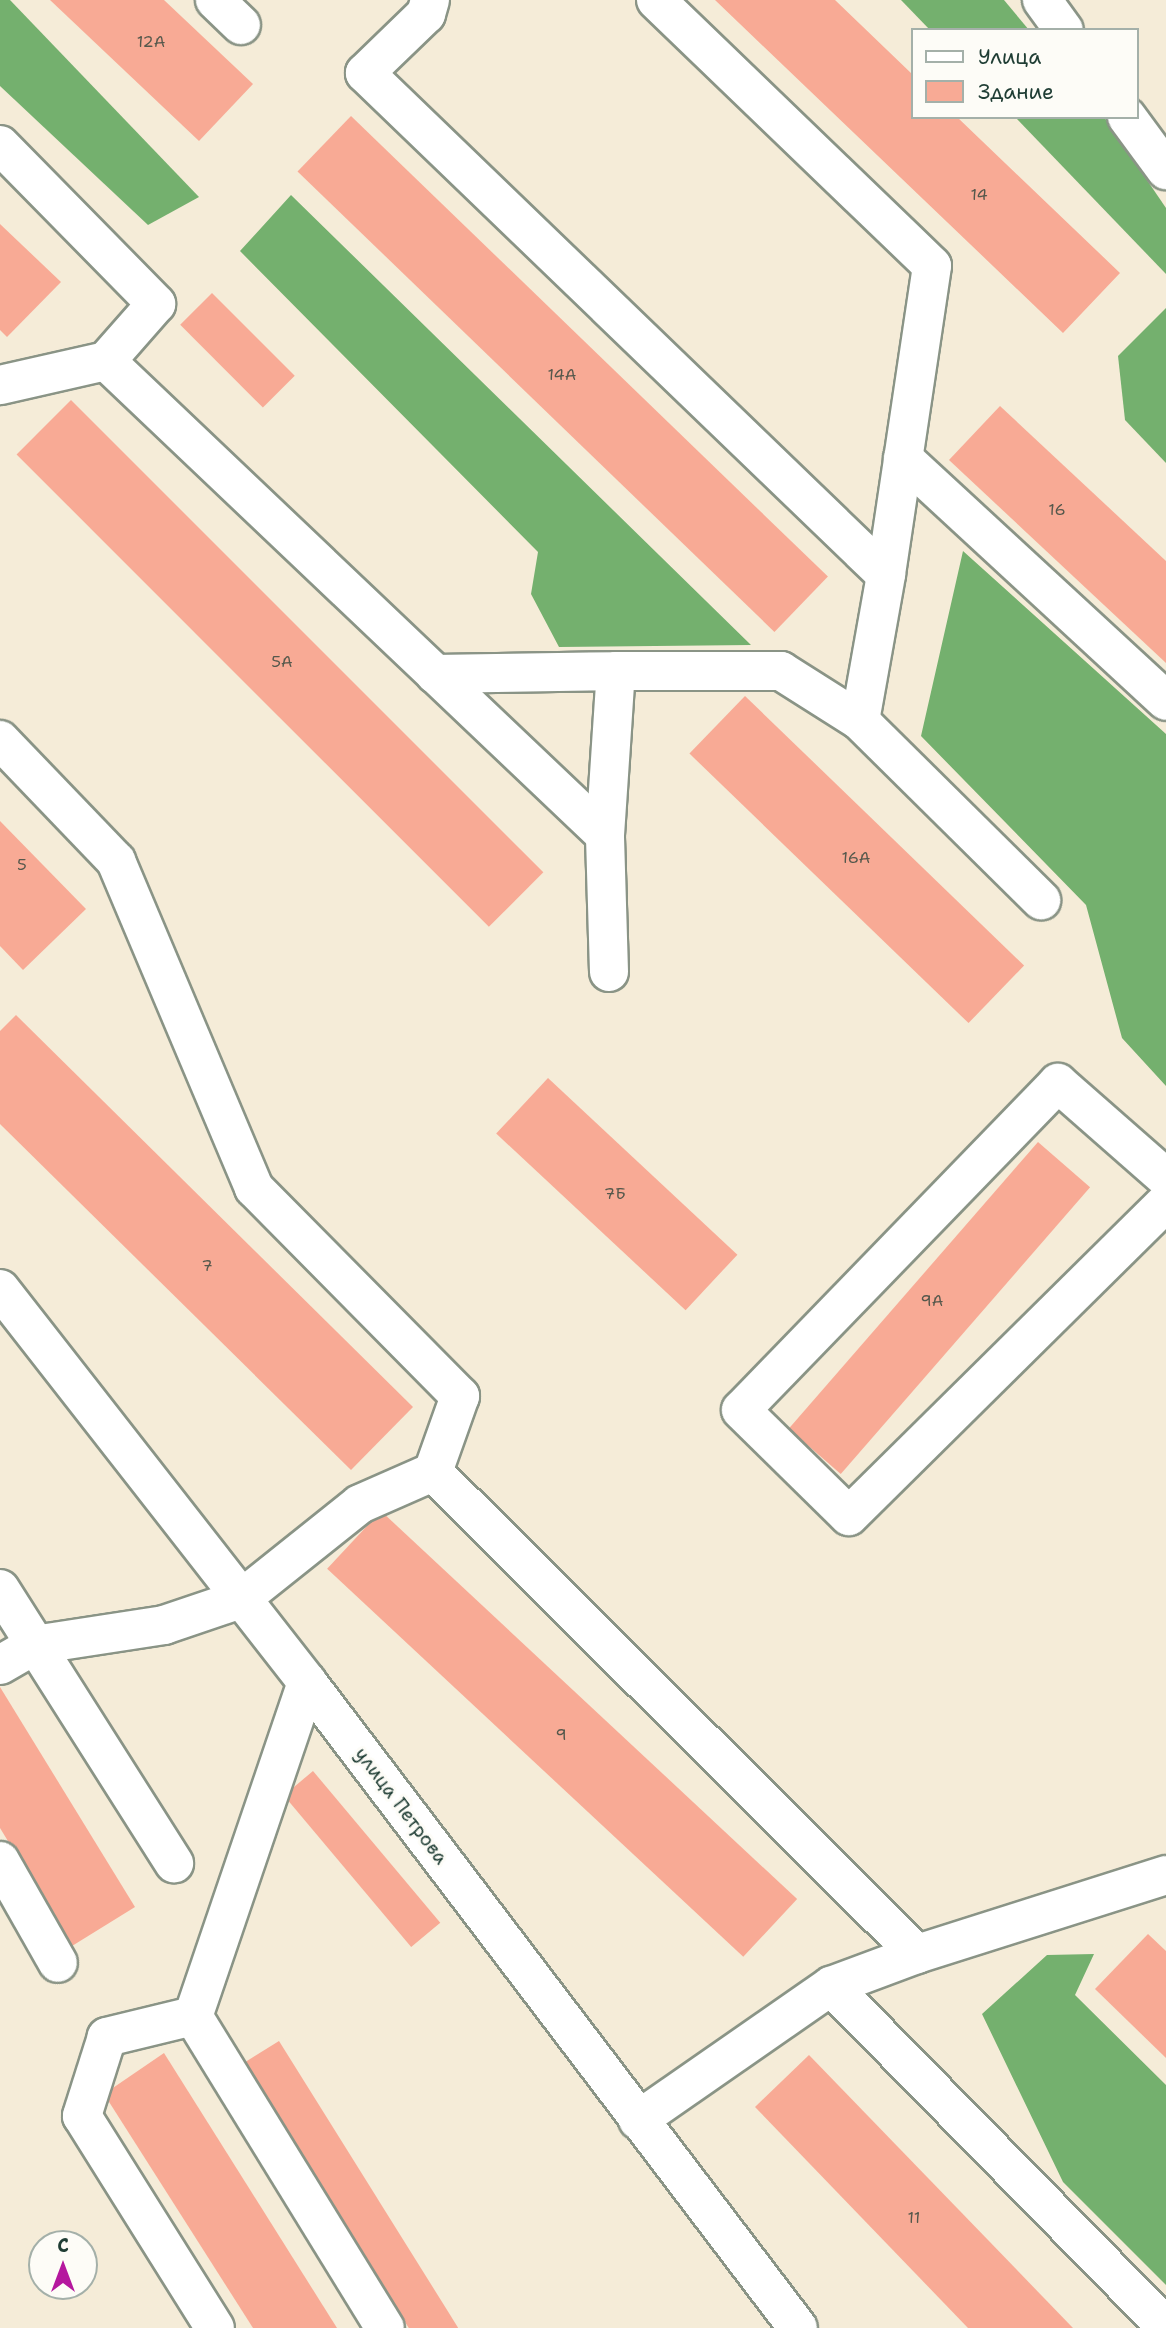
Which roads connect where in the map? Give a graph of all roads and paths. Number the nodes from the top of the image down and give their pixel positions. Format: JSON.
{"nodes":[{"id":1,"x":430,"y":0,"type":"edge"},
{"id":2,"x":656,"y":0,"type":"edge"},
{"id":3,"x":1042,"y":0,"type":"edge"},
{"id":4,"x":1063,"y":28,"type":"edge"},
{"id":5,"x":1128,"y":119,"type":"edge"},
{"id":6,"x":0,"y":145,"type":"edge"},
{"id":7,"x":1166,"y":170,"type":"edge"},
{"id":8,"x":106,"y":361,"type":"junction"},
{"id":9,"x":0,"y":385,"type":"edge"},
{"id":10,"x":903,"y":458,"type":"junction"},
{"id":11,"x":886,"y":575,"type":"junction"},
{"id":12,"x":616,"y":671,"type":"junction"},
{"id":13,"x":435,"y":674,"type":"junction"},
{"id":14,"x":1166,"y":701,"type":"edge"},
{"id":15,"x":860,"y":721,"type":"junction"},
{"id":16,"x":0,"y":740,"type":"edge"},
{"id":17,"x":606,"y":835,"type":"junction"},
{"id":18,"x":1041,"y":900,"type":"dead end"},
{"id":19,"x":609,"y":972,"type":"dead end"},
{"id":20,"x":1166,"y":1178,"type":"edge"},
{"id":21,"x":1166,"y":1202,"type":"edge"},
{"id":22,"x":0,"y":1289,"type":"edge"},
{"id":23,"x":433,"y":1472,"type":"junction"},
{"id":24,"x":0,"y":1589,"type":"edge"},
{"id":25,"x":241,"y":1600,"type":"junction"},
{"id":26,"x":34,"y":1645,"type":"junction"},
{"id":27,"x":0,"y":1665,"type":"edge"},
{"id":28,"x":307,"y":1682,"type":"junction"},
{"id":29,"x":0,"y":1861,"type":"edge"},
{"id":30,"x":174,"y":1863,"type":"dead end"},
{"id":31,"x":1166,"y":1875,"type":"edge"},
{"id":32,"x":918,"y":1954,"type":"junction"},
{"id":33,"x":58,"y":1963,"type":"dead end"},
{"id":34,"x":831,"y":1986,"type":"junction"},
{"id":35,"x":193,"y":2017,"type":"junction"},
{"id":36,"x":638,"y":2120,"type":"junction"},
{"id":37,"x":1166,"y":2327,"type":"edge"},
{"id":38,"x":215,"y":2328,"type":"edge"},
{"id":39,"x":385,"y":2328,"type":"edge"},
{"id":40,"x":797,"y":2328,"type":"edge"}],
"edges":[{"from":1,"to":11,"type":"street"},
{"from":2,"to":10,"type":"street"},
{"from":3,"to":4,"type":"street"},
{"from":5,"to":7,"type":"street"},
{"from":6,"to":8,"type":"street"},
{"from":8,"to":9,"type":"street"},
{"from":8,"to":13,"type":"street"},
{"from":10,"to":11,"type":"street"},
{"from":10,"to":14,"type":"street"},
{"from":11,"to":15,"type":"street"},
{"from":12,"to":13,"type":"street"},
{"from":12,"to":15,"type":"street"},
{"from":12,"to":17,"type":"street"},
{"from":13,"to":17,"type":"street"},
{"from":15,"to":18,"type":"street"},
{"from":16,"to":23,"type":"street"},
{"from":17,"to":19,"type":"street"},
{"from":20,"to":21,"type":"street"},
{"from":22,"to":25,"type":"street","name":"улица Петрова"},
{"from":23,"to":25,"type":"street"},
{"from":23,"to":32,"type":"street"},
{"from":24,"to":26,"type":"street"},
{"from":25,"to":26,"type":"street"},
{"from":25,"to":28,"type":"street","name":"улица Петрова"},
{"from":26,"to":27,"type":"street"},
{"from":26,"to":30,"type":"street"},
{"from":28,"to":35,"type":"street"},
{"from":28,"to":36,"type":"street","name":"улица Петрова"},
{"from":29,"to":33,"type":"street"},
{"from":31,"to":32,"type":"street"},
{"from":32,"to":34,"type":"street"},
{"from":34,"to":36,"type":"street"},
{"from":34,"to":37,"type":"street"},
{"from":35,"to":38,"type":"street"},
{"from":35,"to":39,"type":"street"},
{"from":36,"to":40,"type":"street","name":"улица Петрова"}]}
